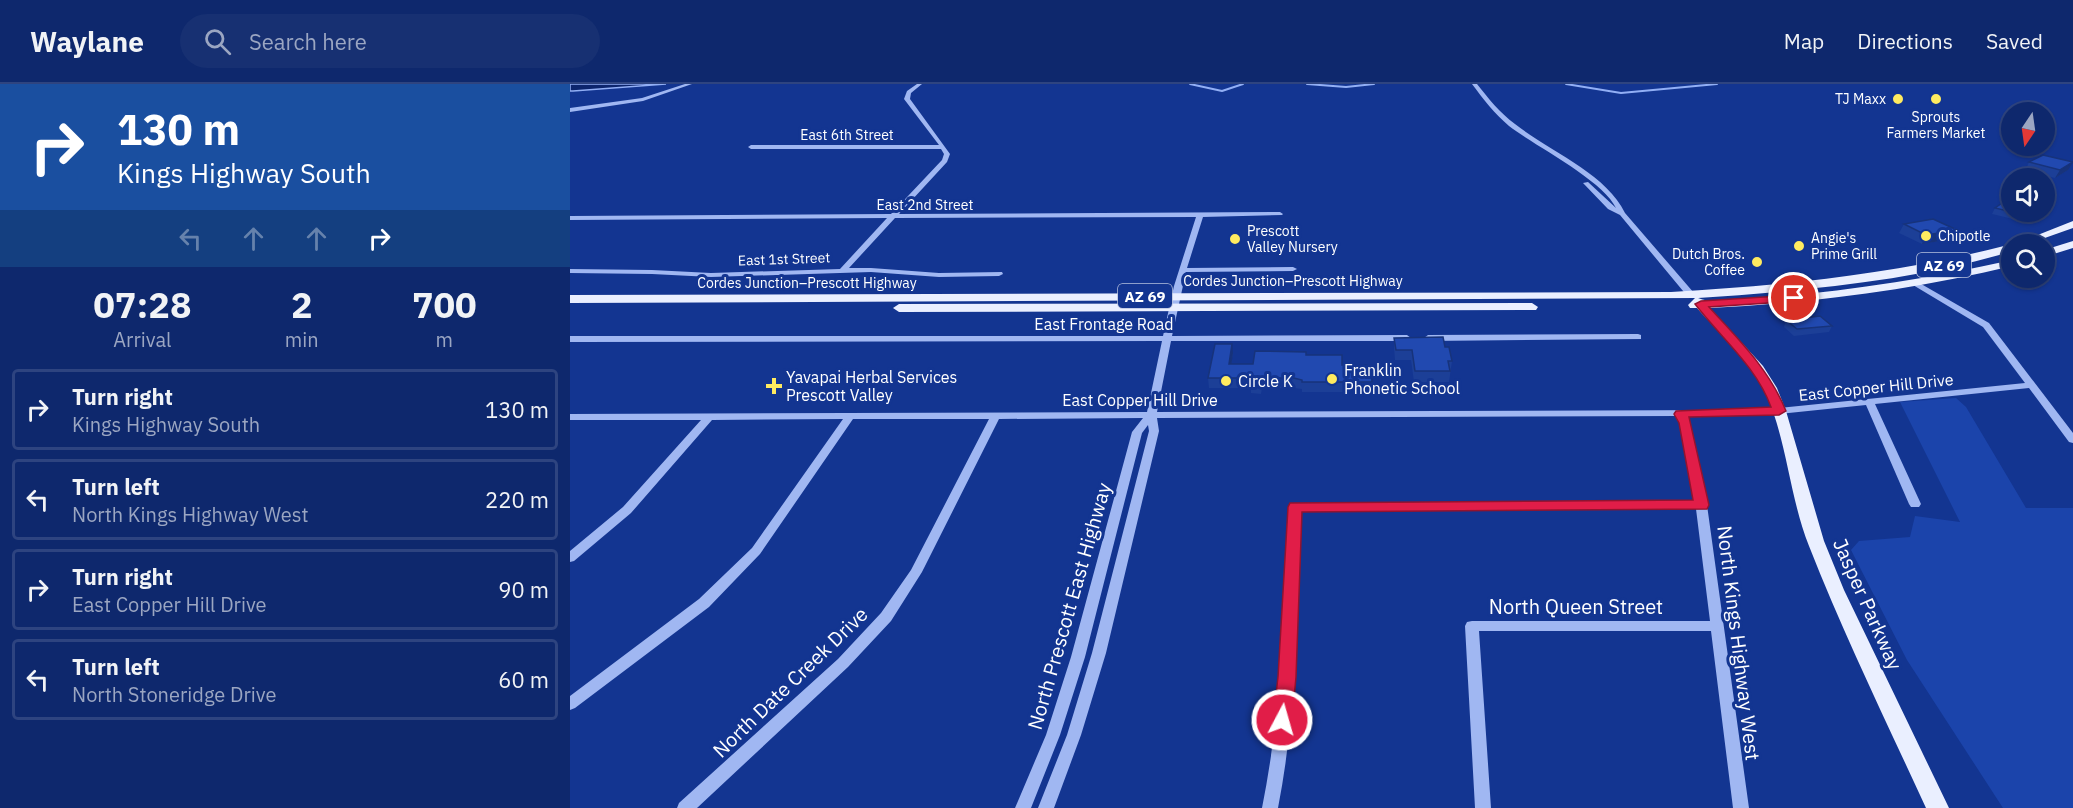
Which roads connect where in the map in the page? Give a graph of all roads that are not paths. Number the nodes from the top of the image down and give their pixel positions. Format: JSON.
{"nodes":[{"id":1,"x":690,"y":84,"type":"edge"},
{"id":2,"x":920,"y":84,"type":"edge"},
{"id":3,"x":1467,"y":84,"type":"edge"},
{"id":4,"x":1474,"y":84,"type":"edge"},
{"id":5,"x":570,"y":110,"type":"edge"},
{"id":6,"x":751,"y":147,"type":"dead end"},
{"id":7,"x":943,"y":147,"type":"junction"},
{"id":8,"x":1200,"y":214,"type":"junction"},
{"id":9,"x":1280,"y":214,"type":"dead end"},
{"id":10,"x":1622,"y":214,"type":"junction"},
{"id":11,"x":570,"y":218,"type":"edge"},
{"id":12,"x":892,"y":218,"type":"junction"},
{"id":13,"x":2073,"y":224,"type":"edge"},
{"id":14,"x":2046,"y":234,"type":"edge"},
{"id":15,"x":2073,"y":244,"type":"edge"},
{"id":16,"x":2001,"y":250,"type":"edge"},
{"id":17,"x":2055,"y":250,"type":"edge"},
{"id":18,"x":2001,"y":265,"type":"edge"},
{"id":19,"x":1293,"y":269,"type":"dead end"},
{"id":20,"x":1184,"y":270,"type":"junction"},
{"id":21,"x":570,"y":271,"type":"edge"},
{"id":22,"x":842,"y":271,"type":"junction"},
{"id":23,"x":999,"y":274,"type":"dead end"},
{"id":24,"x":1916,"y":284,"type":"junction"},
{"id":25,"x":570,"y":299,"type":"edge"},
{"id":26,"x":1696,"y":300,"type":"junction"},
{"id":27,"x":1174,"y":302,"type":"junction"},
{"id":28,"x":570,"y":308,"type":"edge"},
{"id":29,"x":1638,"y":337,"type":"dead end"},
{"id":30,"x":570,"y":339,"type":"edge"},
{"id":31,"x":1167,"y":339,"type":"junction"},
{"id":32,"x":2033,"y":386,"type":"junction"},
{"id":33,"x":1870,"y":403,"type":"junction"},
{"id":34,"x":1779,"y":411,"type":"junction"},
{"id":35,"x":1680,"y":414,"type":"junction"},
{"id":36,"x":996,"y":415,"type":"junction"},
{"id":37,"x":710,"y":416,"type":"junction"},
{"id":38,"x":850,"y":416,"type":"junction"},
{"id":39,"x":1151,"y":416,"type":"junction"},
{"id":40,"x":570,"y":417,"type":"edge"},
{"id":41,"x":2073,"y":440,"type":"edge"},
{"id":42,"x":1915,"y":504,"type":"dead end"},
{"id":43,"x":1701,"y":505,"type":"junction"},
{"id":44,"x":570,"y":558,"type":"edge"},
{"id":45,"x":1718,"y":626,"type":"junction"},
{"id":46,"x":1083,"y":635,"type":"junction"},
{"id":47,"x":1103,"y":635,"type":"junction"},
{"id":48,"x":570,"y":704,"type":"edge"},
{"id":49,"x":685,"y":808,"type":"edge"},
{"id":50,"x":1023,"y":808,"type":"edge"},
{"id":51,"x":1046,"y":808,"type":"edge"},
{"id":52,"x":1270,"y":808,"type":"edge"},
{"id":53,"x":1483,"y":808,"type":"edge"},
{"id":54,"x":1741,"y":808,"type":"edge"},
{"id":55,"x":1938,"y":808,"type":"edge"}],
"edges":[{"from":1,"to":5,"type":"street"},
{"from":2,"to":7,"type":"street"},
{"from":3,"to":10,"type":"street"},
{"from":4,"to":10,"type":"street"},
{"from":6,"to":7,"type":"street","name":"East 6th Street"},
{"from":7,"to":12,"type":"street"},
{"from":8,"to":9,"type":"street","name":"East 2nd Street"},
{"from":8,"to":12,"type":"street","name":"East 2nd Street"},
{"from":8,"to":20,"type":"street","name":"North Prescott East Highway"},
{"from":10,"to":26,"type":"street"},
{"from":11,"to":12,"type":"street","name":"East 2nd Street"},
{"from":12,"to":22,"type":"street"},
{"from":13,"to":14,"type":"main road"},
{"from":15,"to":17,"type":"main road"},
{"from":16,"to":26,"type":"main road","name":"Cordes Junction–Prescott Highway","number":"AZ 69"},
{"from":18,"to":24,"type":"main road","name":"Cordes Junction–Prescott Highway","number":"AZ 69"},
{"from":19,"to":20,"type":"street"},
{"from":20,"to":27,"type":"street","name":"North Prescott East Highway"},
{"from":21,"to":22,"type":"street","name":"East 1st Street"},
{"from":22,"to":23,"type":"street","name":"East 1st Street"},
{"from":24,"to":26,"type":"main road","name":"Cordes Junction–Prescott Highway","number":"AZ 69"},
{"from":24,"to":32,"type":"street"},
{"from":25,"to":27,"type":"main road","name":"Cordes Junction–Prescott Highway","number":"AZ 69"},
{"from":26,"to":27,"type":"main road","name":"Cordes Junction–Prescott Highway","number":"AZ 69"},
{"from":26,"to":34,"type":"main road","name":"Jasper Parkway"},
{"from":27,"to":28,"type":"main road","name":"Cordes Junction–Prescott Highway","number":"AZ 69"},
{"from":27,"to":31,"type":"street","name":"North Prescott East Highway"},
{"from":29,"to":31,"type":"street","name":"East Frontage Road"},
{"from":30,"to":31,"type":"street","name":"East Frontage Road"},
{"from":31,"to":39,"type":"street","name":"North Prescott East Highway"},
{"from":32,"to":33,"type":"street","name":"East Copper Hill Drive"},
{"from":32,"to":41,"type":"street"},
{"from":33,"to":34,"type":"street","name":"East Copper Hill Drive"},
{"from":33,"to":42,"type":"street"},
{"from":34,"to":35,"type":"street","name":"East Copper Hill Drive"},
{"from":34,"to":55,"type":"main road","name":"Jasper Parkway"},
{"from":35,"to":39,"type":"street","name":"East Copper Hill Drive"},
{"from":35,"to":43,"type":"street","name":"North Kings Highway West"},
{"from":36,"to":38,"type":"street","name":"East Copper Hill Drive"},
{"from":36,"to":39,"type":"street","name":"East Copper Hill Drive"},
{"from":36,"to":49,"type":"street","name":"North Date Creek Drive"},
{"from":37,"to":38,"type":"street","name":"East Copper Hill Drive"},
{"from":37,"to":40,"type":"street","name":"East Copper Hill Drive"},
{"from":37,"to":44,"type":"street"},
{"from":38,"to":48,"type":"street"},
{"from":39,"to":46,"type":"street","name":"North Prescott East Highway"},
{"from":39,"to":47,"type":"street","name":"North Prescott East Highway"},
{"from":43,"to":45,"type":"street","name":"North Kings Highway West"},
{"from":43,"to":52,"type":"street"},
{"from":45,"to":53,"type":"street","name":"North Queen Street"},
{"from":45,"to":54,"type":"street","name":"North Kings Highway West"},
{"from":46,"to":47,"type":"street"},
{"from":46,"to":50,"type":"street","name":"North Prescott East Highway"},
{"from":47,"to":51,"type":"street","name":"North Prescott East Highway"}]}
